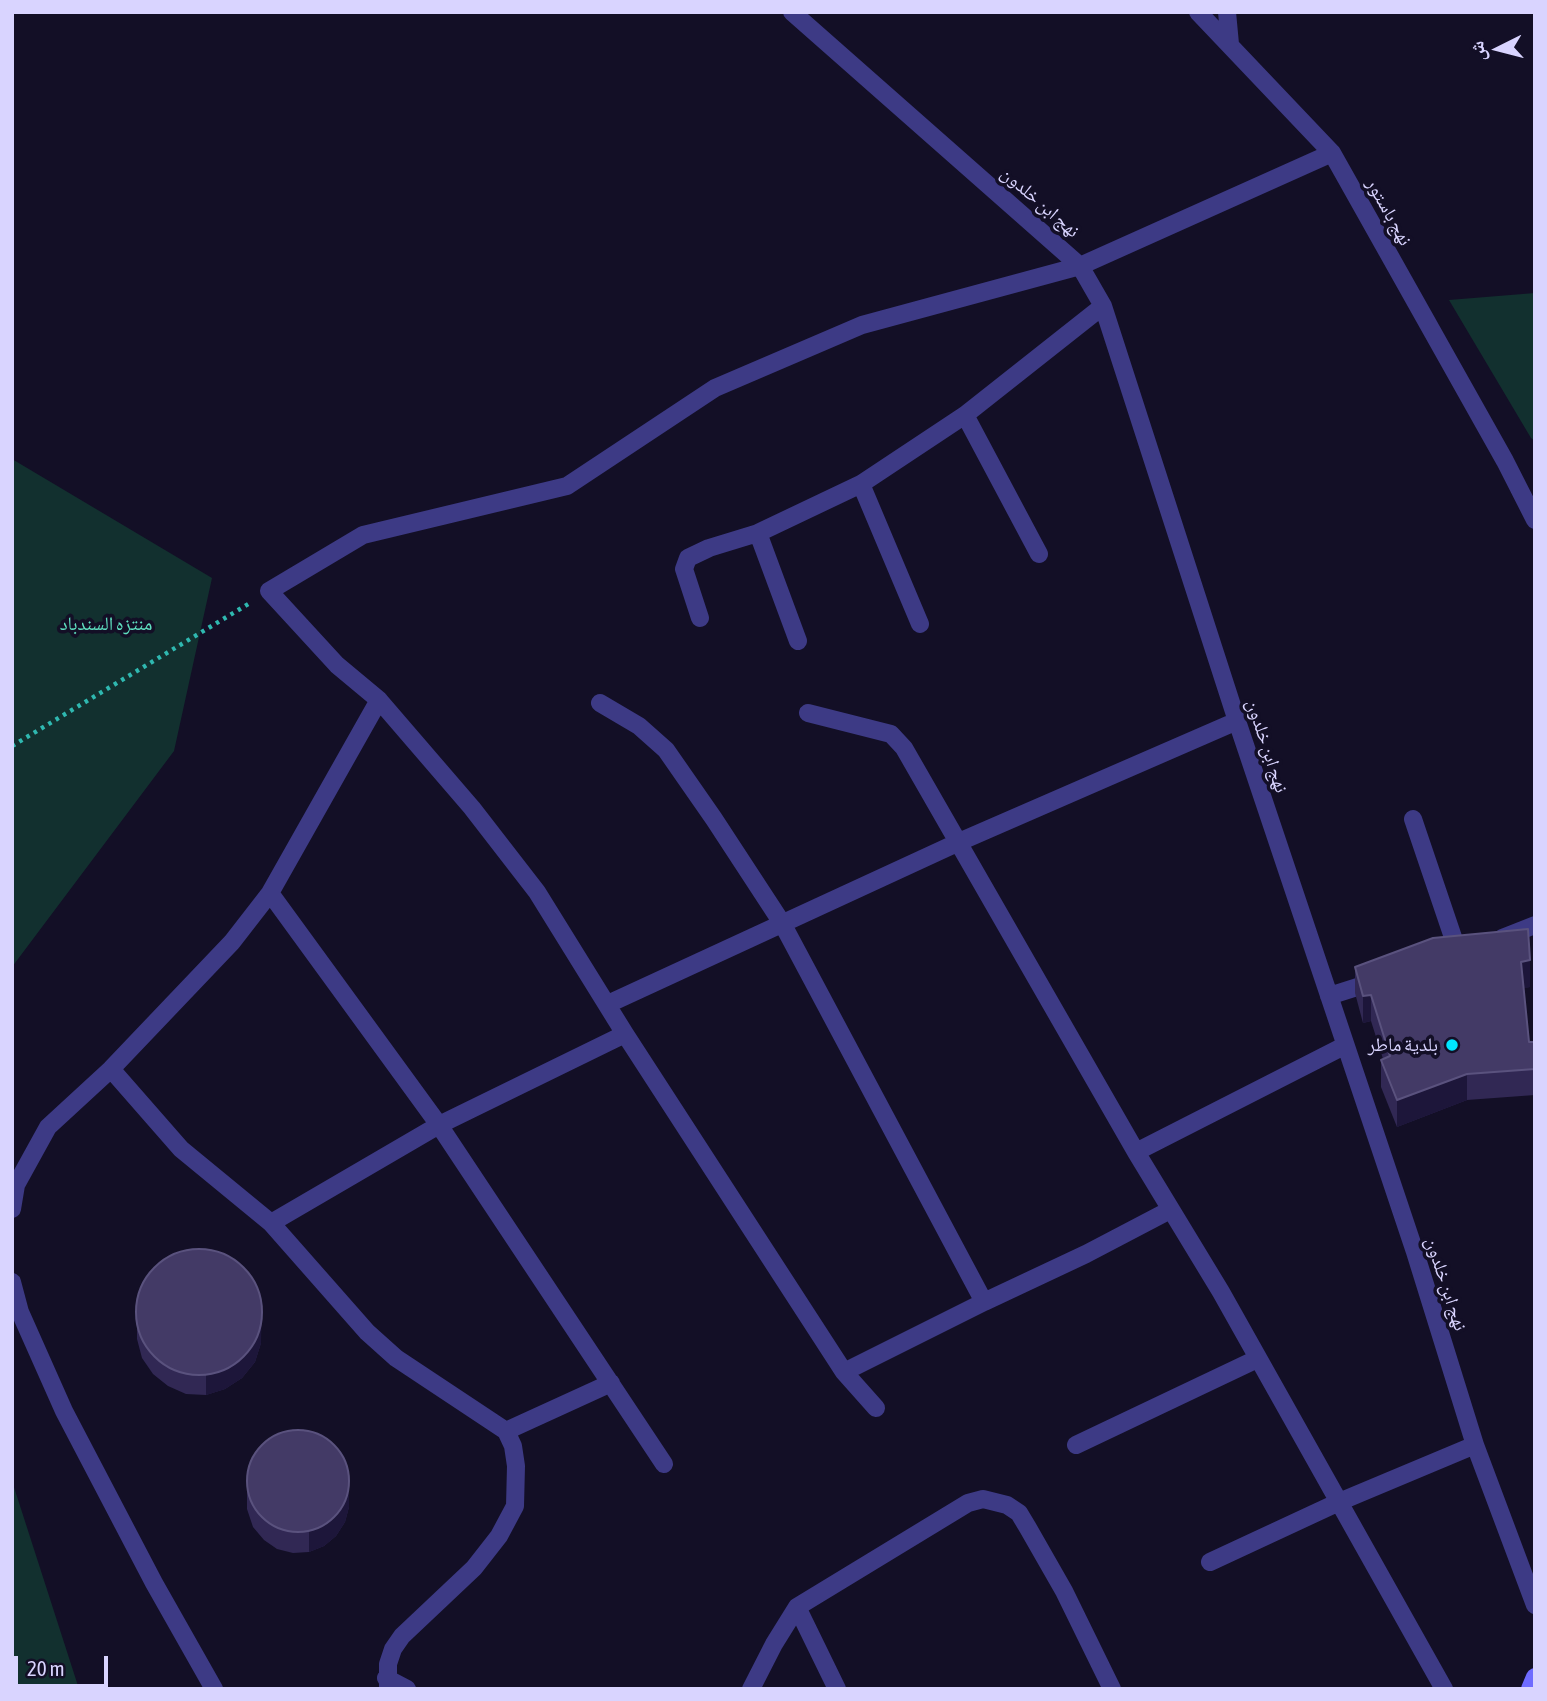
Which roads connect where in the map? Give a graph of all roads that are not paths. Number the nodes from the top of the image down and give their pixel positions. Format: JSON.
{"nodes":[{"id":1,"x":1198,"y":12,"type":"edge"},
{"id":2,"x":1227,"y":12,"type":"edge"},
{"id":3,"x":793,"y":13,"type":"edge"},
{"id":4,"x":1230,"y":44,"type":"junction"},
{"id":5,"x":1332,"y":153,"type":"junction"},
{"id":6,"x":1080,"y":266,"type":"junction"},
{"id":7,"x":1103,"y":306,"type":"junction"},
{"id":8,"x":965,"y":415,"type":"junction"},
{"id":9,"x":1505,"y":461,"type":"junction"},
{"id":10,"x":861,"y":484,"type":"junction"},
{"id":11,"x":1535,"y":491,"type":"edge"},
{"id":12,"x":1535,"y":520,"type":"edge"},
{"id":13,"x":758,"y":533,"type":"junction"},
{"id":14,"x":1039,"y":554,"type":"dead end"},
{"id":15,"x":700,"y":618,"type":"dead end"},
{"id":16,"x":920,"y":624,"type":"dead end"},
{"id":17,"x":798,"y":641,"type":"dead end"},
{"id":18,"x":379,"y":701,"type":"junction"},
{"id":19,"x":600,"y":703,"type":"dead end"},
{"id":20,"x":808,"y":713,"type":"dead end"},
{"id":21,"x":1237,"y":721,"type":"junction"},
{"id":22,"x":1413,"y":819,"type":"dead end"},
{"id":23,"x":959,"y":842,"type":"junction"},
{"id":24,"x":270,"y":893,"type":"junction"},
{"id":25,"x":782,"y":923,"type":"junction"},
{"id":26,"x":1535,"y":925,"type":"edge"},
{"id":27,"x":1394,"y":976,"type":"edge"},
{"id":28,"x":1329,"y":996,"type":"junction"},
{"id":29,"x":608,"y":1004,"type":"junction"},
{"id":30,"x":625,"y":1034,"type":"junction"},
{"id":31,"x":1344,"y":1046,"type":"junction"},
{"id":32,"x":111,"y":1069,"type":"junction"},
{"id":33,"x":439,"y":1125,"type":"junction"},
{"id":34,"x":1136,"y":1152,"type":"junction"},
{"id":35,"x":12,"y":1209,"type":"edge"},
{"id":36,"x":1170,"y":1210,"type":"junction"},
{"id":37,"x":271,"y":1223,"type":"junction"},
{"id":38,"x":12,"y":1282,"type":"edge"},
{"id":39,"x":984,"y":1301,"type":"junction"},
{"id":40,"x":1257,"y":1359,"type":"junction"},
{"id":41,"x":844,"y":1373,"type":"junction"},
{"id":42,"x":611,"y":1383,"type":"junction"},
{"id":43,"x":876,"y":1408,"type":"dead end"},
{"id":44,"x":506,"y":1431,"type":"junction"},
{"id":45,"x":1076,"y":1445,"type":"dead end"},
{"id":46,"x":1475,"y":1445,"type":"junction"},
{"id":47,"x":664,"y":1464,"type":"dead end"},
{"id":48,"x":1339,"y":1502,"type":"junction"},
{"id":49,"x":1210,"y":1562,"type":"dead end"},
{"id":50,"x":1535,"y":1605,"type":"edge"},
{"id":51,"x":797,"y":1607,"type":"junction"},
{"id":52,"x":1535,"y":1677,"type":"edge"},
{"id":53,"x":387,"y":1683,"type":"edge"},
{"id":54,"x":214,"y":1689,"type":"edge"},
{"id":55,"x":407,"y":1689,"type":"edge"},
{"id":56,"x":751,"y":1689,"type":"edge"},
{"id":57,"x":837,"y":1689,"type":"edge"},
{"id":58,"x":1112,"y":1689,"type":"edge"},
{"id":59,"x":1444,"y":1689,"type":"edge"},
{"id":60,"x":1530,"y":1689,"type":"edge"}],
"edges":[{"from":1,"to":4,"type":"street","name":"نهج باستور"},
{"from":2,"to":4,"type":"street"},
{"from":3,"to":6,"type":"street","name":"نهج ابن خلدون"},
{"from":4,"to":5,"type":"street","name":"نهج باستور"},
{"from":5,"to":6,"type":"street"},
{"from":5,"to":9,"type":"street","name":"نهج باستور"},
{"from":6,"to":7,"type":"street","name":"نهج ابن خلدون"},
{"from":6,"to":18,"type":"street"},
{"from":7,"to":8,"type":"street"},
{"from":7,"to":21,"type":"street","name":"نهج ابن خلدون"},
{"from":8,"to":10,"type":"street"},
{"from":8,"to":14,"type":"street"},
{"from":9,"to":11,"type":"street","name":"نهج باستور"},
{"from":9,"to":12,"type":"street","name":"نهج باستور"},
{"from":10,"to":13,"type":"street"},
{"from":10,"to":16,"type":"street"},
{"from":13,"to":15,"type":"street"},
{"from":13,"to":17,"type":"street"},
{"from":18,"to":24,"type":"street"},
{"from":18,"to":29,"type":"street"},
{"from":19,"to":25,"type":"street"},
{"from":20,"to":23,"type":"street"},
{"from":21,"to":23,"type":"street"},
{"from":21,"to":28,"type":"street","name":"نهج ابن خلدون"},
{"from":22,"to":26,"type":"street"},
{"from":23,"to":25,"type":"street"},
{"from":23,"to":34,"type":"street"},
{"from":24,"to":32,"type":"street"},
{"from":24,"to":33,"type":"street"},
{"from":25,"to":29,"type":"street"},
{"from":25,"to":39,"type":"street"},
{"from":27,"to":28,"type":"street"},
{"from":28,"to":31,"type":"street","name":"نهج ابن خلدون"},
{"from":29,"to":30,"type":"street"},
{"from":30,"to":33,"type":"street"},
{"from":30,"to":41,"type":"street"},
{"from":31,"to":34,"type":"street"},
{"from":31,"to":46,"type":"street","name":"نهج ابن خلدون"},
{"from":32,"to":35,"type":"street"},
{"from":32,"to":37,"type":"street"},
{"from":33,"to":37,"type":"street"},
{"from":33,"to":42,"type":"street"},
{"from":34,"to":36,"type":"street"},
{"from":36,"to":39,"type":"street"},
{"from":36,"to":40,"type":"street"},
{"from":37,"to":44,"type":"street"},
{"from":38,"to":54,"type":"street"},
{"from":39,"to":41,"type":"street"},
{"from":40,"to":45,"type":"street"},
{"from":40,"to":48,"type":"street"},
{"from":41,"to":43,"type":"street"},
{"from":42,"to":44,"type":"street"},
{"from":42,"to":47,"type":"street"},
{"from":44,"to":53,"type":"street"},
{"from":46,"to":48,"type":"street"},
{"from":46,"to":50,"type":"street","name":"نهج ابن خلدون"},
{"from":48,"to":49,"type":"street"},
{"from":48,"to":59,"type":"street"},
{"from":51,"to":56,"type":"street"},
{"from":51,"to":57,"type":"street"},
{"from":51,"to":58,"type":"street"},
{"from":52,"to":60,"type":"main road"},
{"from":53,"to":55,"type":"street"}]}
